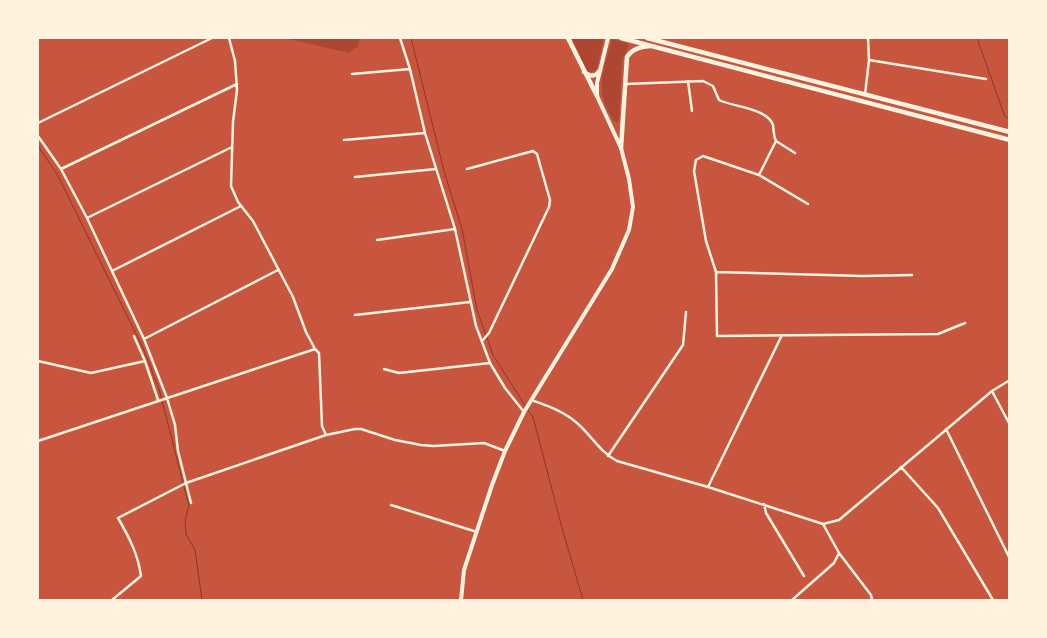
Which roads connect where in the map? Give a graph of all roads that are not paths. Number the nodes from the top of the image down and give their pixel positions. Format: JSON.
{"nodes":[{"id":1,"x":212,"y":38,"type":"edge"},
{"id":2,"x":229,"y":38,"type":"edge"},
{"id":3,"x":400,"y":38,"type":"edge"},
{"id":4,"x":568,"y":38,"type":"edge"},
{"id":5,"x":608,"y":38,"type":"edge"},
{"id":6,"x":621,"y":38,"type":"edge"},
{"id":7,"x":647,"y":38,"type":"edge"},
{"id":8,"x":868,"y":38,"type":"edge"},
{"id":9,"x":658,"y":39,"type":"edge"},
{"id":10,"x":653,"y":46,"type":"junction"},
{"id":11,"x":700,"y":52,"type":"junction"},
{"id":12,"x":698,"y":58,"type":"junction"},
{"id":13,"x":869,"y":60,"type":"junction"},
{"id":14,"x":410,"y":69,"type":"junction"},
{"id":15,"x":600,"y":70,"type":"junction"},
{"id":16,"x":583,"y":71,"type":"junction"},
{"id":17,"x":352,"y":74,"type":"dead end"},
{"id":18,"x":986,"y":78,"type":"dead end"},
{"id":19,"x":688,"y":81,"type":"junction"},
{"id":20,"x":237,"y":84,"type":"junction"},
{"id":21,"x":624,"y":84,"type":"junction"},
{"id":22,"x":865,"y":95,"type":"junction"},
{"id":23,"x":597,"y":96,"type":"junction"},
{"id":24,"x":692,"y":111,"type":"dead end"},
{"id":25,"x":38,"y":123,"type":"edge"},
{"id":26,"x":424,"y":132,"type":"junction"},
{"id":27,"x":1010,"y":132,"type":"edge"},
{"id":28,"x":38,"y":136,"type":"edge"},
{"id":29,"x":344,"y":140,"type":"dead end"},
{"id":30,"x":1010,"y":140,"type":"edge"},
{"id":31,"x":776,"y":141,"type":"junction"},
{"id":32,"x":232,"y":147,"type":"junction"},
{"id":33,"x":621,"y":148,"type":"junction"},
{"id":34,"x":795,"y":153,"type":"dead end"},
{"id":35,"x":467,"y":168,"type":"dead end"},
{"id":36,"x":61,"y":169,"type":"junction"},
{"id":37,"x":436,"y":169,"type":"junction"},
{"id":38,"x":759,"y":175,"type":"junction"},
{"id":39,"x":356,"y":177,"type":"dead end"},
{"id":40,"x":808,"y":204,"type":"dead end"},
{"id":41,"x":241,"y":206,"type":"junction"},
{"id":42,"x":87,"y":218,"type":"junction"},
{"id":43,"x":455,"y":228,"type":"junction"},
{"id":44,"x":377,"y":240,"type":"dead end"},
{"id":45,"x":278,"y":270,"type":"junction"},
{"id":46,"x":112,"y":271,"type":"junction"},
{"id":47,"x":716,"y":272,"type":"junction"},
{"id":48,"x":912,"y":275,"type":"dead end"},
{"id":49,"x":470,"y":302,"type":"junction"},
{"id":50,"x":686,"y":312,"type":"dead end"},
{"id":51,"x":355,"y":315,"type":"dead end"},
{"id":52,"x":965,"y":323,"type":"dead end"},
{"id":53,"x":782,"y":335,"type":"junction"},
{"id":54,"x":134,"y":336,"type":"dead end"},
{"id":55,"x":144,"y":339,"type":"junction"},
{"id":56,"x":482,"y":341,"type":"junction"},
{"id":57,"x":315,"y":349,"type":"junction"},
{"id":58,"x":38,"y":361,"type":"edge"},
{"id":59,"x":145,"y":361,"type":"junction"},
{"id":60,"x":490,"y":363,"type":"junction"},
{"id":61,"x":384,"y":369,"type":"dead end"},
{"id":62,"x":1010,"y":380,"type":"edge"},
{"id":63,"x":992,"y":391,"type":"junction"},
{"id":64,"x":167,"y":398,"type":"junction"},
{"id":65,"x":158,"y":400,"type":"junction"},
{"id":66,"x":530,"y":402,"type":"junction"},
{"id":67,"x":524,"y":412,"type":"junction"},
{"id":68,"x":1010,"y":425,"type":"edge"},
{"id":69,"x":946,"y":429,"type":"junction"},
{"id":70,"x":326,"y":435,"type":"junction"},
{"id":71,"x":38,"y":441,"type":"edge"},
{"id":72,"x":505,"y":452,"type":"junction"},
{"id":73,"x":608,"y":456,"type":"junction"},
{"id":74,"x":901,"y":467,"type":"junction"},
{"id":75,"x":186,"y":483,"type":"junction"},
{"id":76,"x":708,"y":487,"type":"junction"},
{"id":77,"x":191,"y":503,"type":"dead end"},
{"id":78,"x":764,"y":504,"type":"junction"},
{"id":79,"x":391,"y":505,"type":"dead end"},
{"id":80,"x":823,"y":524,"type":"junction"},
{"id":81,"x":477,"y":532,"type":"junction"},
{"id":82,"x":839,"y":553,"type":"junction"},
{"id":83,"x":1010,"y":559,"type":"edge"},
{"id":84,"x":804,"y":576,"type":"dead end"},
{"id":85,"x":112,"y":600,"type":"edge"},
{"id":86,"x":461,"y":600,"type":"edge"},
{"id":87,"x":792,"y":600,"type":"edge"},
{"id":88,"x":872,"y":600,"type":"edge"},
{"id":89,"x":993,"y":600,"type":"edge"}],
"edges":[{"from":1,"to":25,"type":"street"},
{"from":2,"to":20,"type":"street"},
{"from":3,"to":14,"type":"street"},
{"from":4,"to":16,"type":"highway"},
{"from":5,"to":15,"type":"main road"},
{"from":6,"to":10,"type":"highway"},
{"from":7,"to":9,"type":"highway"},
{"from":8,"to":13,"type":"street"},
{"from":9,"to":11,"type":"highway"},
{"from":10,"to":12,"type":"highway"},
{"from":10,"to":21,"type":"highway"},
{"from":11,"to":12,"type":"highway"},
{"from":11,"to":22,"type":"highway"},
{"from":12,"to":30,"type":"highway"},
{"from":13,"to":18,"type":"street"},
{"from":13,"to":22,"type":"street"},
{"from":14,"to":17,"type":"street"},
{"from":14,"to":26,"type":"street"},
{"from":15,"to":16,"type":"highway"},
{"from":15,"to":23,"type":"main road"},
{"from":16,"to":23,"type":"highway"},
{"from":19,"to":21,"type":"street"},
{"from":19,"to":24,"type":"street"},
{"from":19,"to":31,"type":"street"},
{"from":20,"to":32,"type":"street"},
{"from":20,"to":36,"type":"street"},
{"from":21,"to":33,"type":"highway"},
{"from":22,"to":27,"type":"highway"},
{"from":23,"to":33,"type":"main road"},
{"from":26,"to":29,"type":"street"},
{"from":26,"to":37,"type":"street"},
{"from":28,"to":36,"type":"street"},
{"from":31,"to":34,"type":"street"},
{"from":31,"to":38,"type":"street"},
{"from":32,"to":41,"type":"street"},
{"from":32,"to":42,"type":"street"},
{"from":33,"to":66,"type":"main road"},
{"from":35,"to":56,"type":"street"},
{"from":36,"to":42,"type":"street"},
{"from":37,"to":39,"type":"street"},
{"from":37,"to":43,"type":"street"},
{"from":38,"to":40,"type":"street"},
{"from":38,"to":47,"type":"street"},
{"from":41,"to":45,"type":"street"},
{"from":41,"to":46,"type":"street"},
{"from":42,"to":46,"type":"street"},
{"from":43,"to":44,"type":"street"},
{"from":43,"to":49,"type":"street"},
{"from":45,"to":55,"type":"street"},
{"from":45,"to":57,"type":"street"},
{"from":46,"to":55,"type":"street"},
{"from":47,"to":48,"type":"street"},
{"from":47,"to":53,"type":"street"},
{"from":49,"to":51,"type":"street"},
{"from":49,"to":56,"type":"street"},
{"from":50,"to":73,"type":"street"},
{"from":52,"to":53,"type":"street"},
{"from":53,"to":76,"type":"street"},
{"from":54,"to":59,"type":"street"},
{"from":55,"to":64,"type":"street"},
{"from":56,"to":60,"type":"street"},
{"from":57,"to":64,"type":"street"},
{"from":57,"to":70,"type":"street"},
{"from":58,"to":59,"type":"street"},
{"from":59,"to":65,"type":"street"},
{"from":60,"to":61,"type":"street"},
{"from":60,"to":67,"type":"street"},
{"from":62,"to":63,"type":"street"},
{"from":63,"to":68,"type":"street"},
{"from":63,"to":69,"type":"street"},
{"from":64,"to":65,"type":"street"},
{"from":64,"to":75,"type":"street"},
{"from":65,"to":71,"type":"street"},
{"from":66,"to":67,"type":"main road"},
{"from":66,"to":73,"type":"street"},
{"from":67,"to":72,"type":"main road"},
{"from":69,"to":74,"type":"street"},
{"from":69,"to":83,"type":"street"},
{"from":70,"to":72,"type":"street"},
{"from":70,"to":75,"type":"street"},
{"from":72,"to":81,"type":"main road"},
{"from":73,"to":76,"type":"street"},
{"from":74,"to":80,"type":"street"},
{"from":74,"to":89,"type":"street"},
{"from":75,"to":77,"type":"street"},
{"from":75,"to":85,"type":"street"},
{"from":76,"to":78,"type":"street"},
{"from":78,"to":80,"type":"street"},
{"from":78,"to":84,"type":"street"},
{"from":79,"to":81,"type":"street"},
{"from":80,"to":82,"type":"street"},
{"from":81,"to":86,"type":"main road"},
{"from":82,"to":87,"type":"street"},
{"from":82,"to":88,"type":"street"}]}
